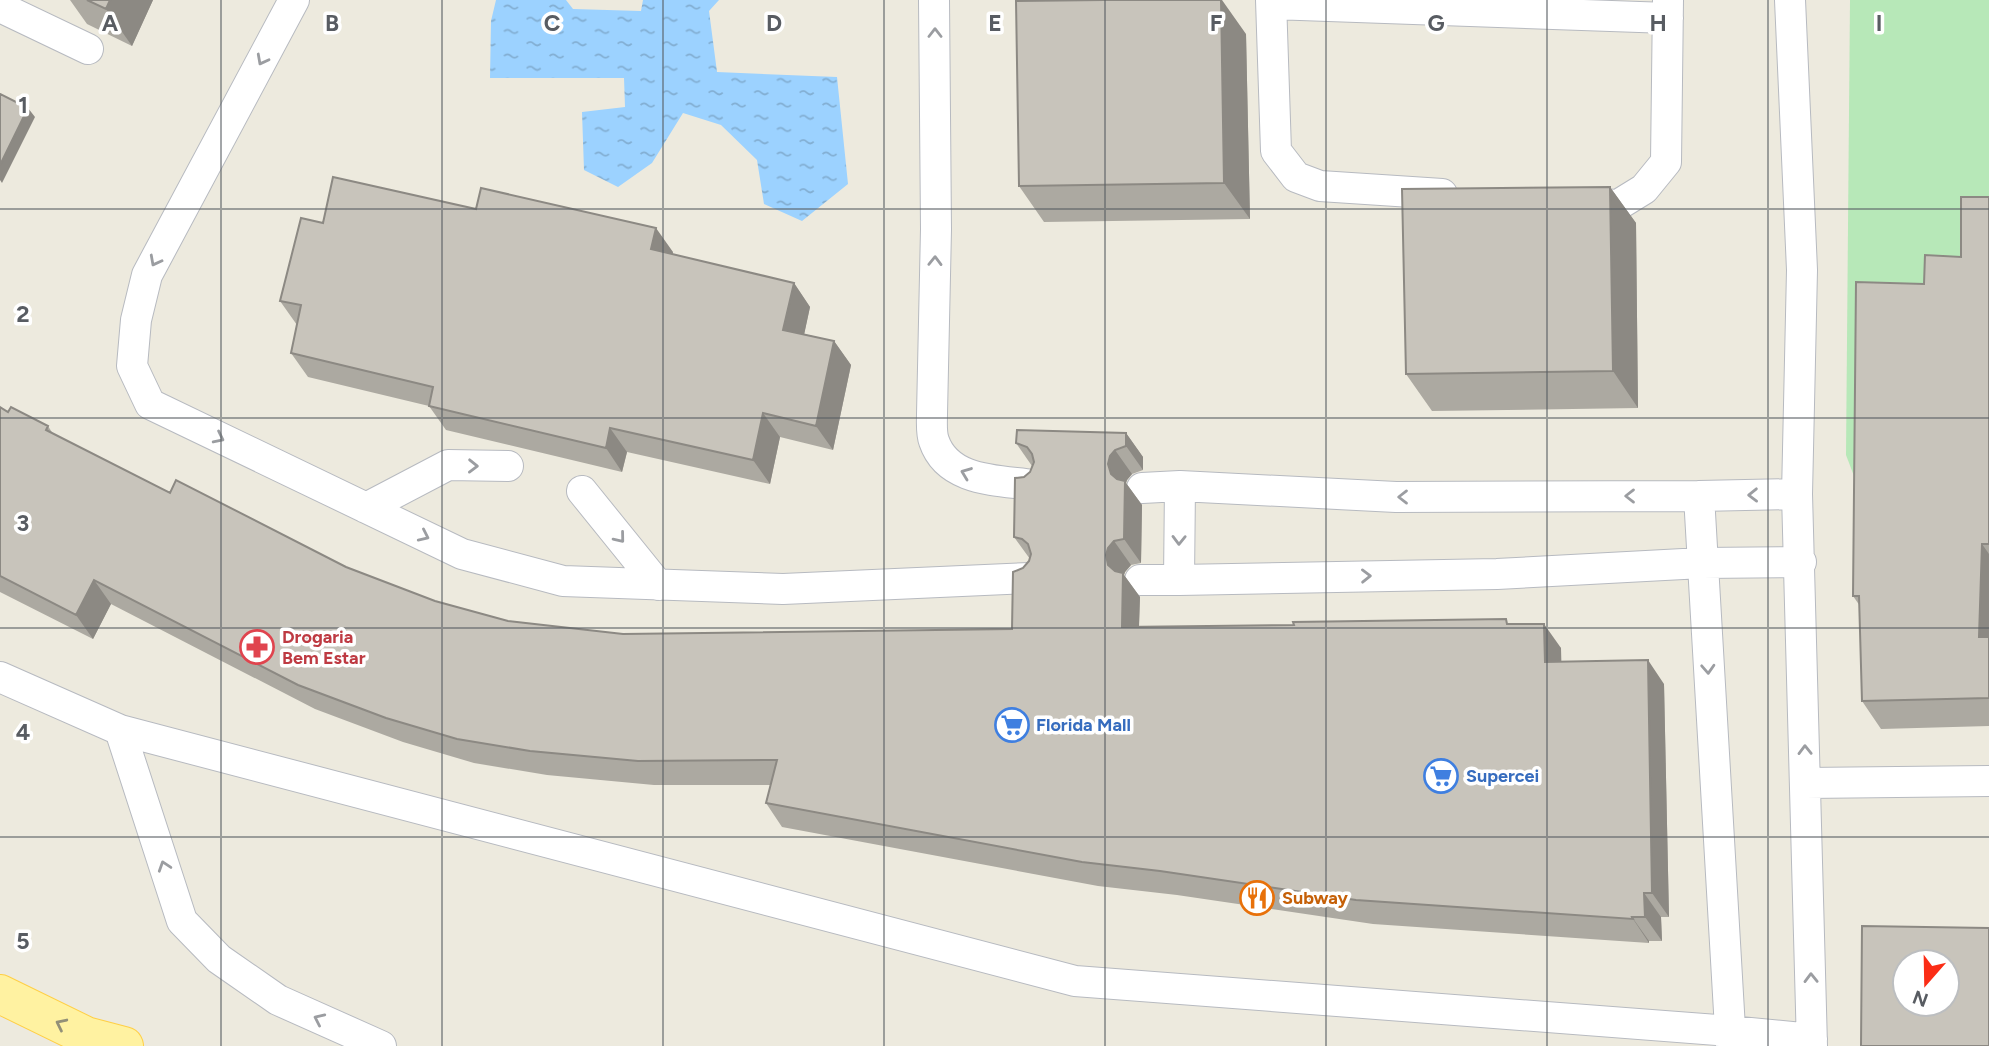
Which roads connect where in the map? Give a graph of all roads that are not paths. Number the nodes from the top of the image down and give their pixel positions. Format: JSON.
{"nodes":[{"id":1,"x":294,"y":0,"type":"edge"},
{"id":2,"x":934,"y":0,"type":"edge"},
{"id":3,"x":1790,"y":0,"type":"edge"},
{"id":4,"x":1271,"y":2,"type":"edge"},
{"id":5,"x":0,"y":6,"type":"edge"},
{"id":6,"x":1668,"y":9,"type":"edge"},
{"id":7,"x":88,"y":49,"type":"edge"},
{"id":8,"x":1469,"y":196,"type":"edge"},
{"id":9,"x":1550,"y":201,"type":"edge"},
{"id":10,"x":508,"y":467,"type":"dead end"},
{"id":11,"x":1033,"y":485,"type":"edge"},
{"id":12,"x":1180,"y":486,"type":"junction"},
{"id":13,"x":1142,"y":488,"type":"dead end"},
{"id":14,"x":582,"y":491,"type":"dead end"},
{"id":15,"x":1797,"y":494,"type":"junction"},
{"id":16,"x":1699,"y":496,"type":"junction"},
{"id":17,"x":366,"y":508,"type":"junction"},
{"id":18,"x":1801,"y":562,"type":"junction"},
{"id":19,"x":1702,"y":563,"type":"junction"},
{"id":20,"x":1030,"y":578,"type":"edge"},
{"id":21,"x":1140,"y":580,"type":"dead end"},
{"id":22,"x":1179,"y":580,"type":"junction"},
{"id":23,"x":658,"y":585,"type":"junction"},
{"id":24,"x":0,"y":677,"type":"edge"},
{"id":25,"x":120,"y":730,"type":"junction"},
{"id":26,"x":1989,"y":781,"type":"edge"},
{"id":27,"x":1806,"y":783,"type":"junction"},
{"id":28,"x":0,"y":994,"type":"edge"},
{"id":29,"x":1731,"y":1038,"type":"edge"},
{"id":30,"x":1812,"y":1042,"type":"edge"},
{"id":31,"x":124,"y":1046,"type":"edge"},
{"id":32,"x":381,"y":1046,"type":"edge"}],
"edges":[{"from":1,"to":17,"type":"lane","one_way":true},
{"from":11,"to":2,"type":"lane","one_way":true},
{"from":3,"to":15,"type":"lane"},
{"from":4,"to":6,"type":"lane"},
{"from":4,"to":8,"type":"lane"},
{"from":5,"to":7,"type":"lane"},
{"from":6,"to":9,"type":"lane"},
{"from":17,"to":10,"type":"lane","one_way":true},
{"from":12,"to":13,"type":"lane"},
{"from":16,"to":12,"type":"lane","one_way":true},
{"from":12,"to":22,"type":"lane","one_way":true},
{"from":14,"to":23,"type":"lane","one_way":true},
{"from":15,"to":16,"type":"lane","one_way":true},
{"from":15,"to":18,"type":"lane"},
{"from":16,"to":19,"type":"lane"},
{"from":17,"to":23,"type":"lane","one_way":true},
{"from":18,"to":19,"type":"lane"},
{"from":27,"to":18,"type":"lane","one_way":true},
{"from":22,"to":19,"type":"lane","one_way":true},
{"from":19,"to":29,"type":"lane","one_way":true},
{"from":20,"to":23,"type":"lane"},
{"from":21,"to":22,"type":"lane"},
{"from":24,"to":25,"type":"lane"},
{"from":25,"to":29,"type":"lane"},
{"from":32,"to":25,"type":"lane","one_way":true},
{"from":26,"to":27,"type":"lane"},
{"from":30,"to":27,"type":"lane","one_way":true},
{"from":31,"to":28,"type":"main road","one_way":true},
{"from":29,"to":30,"type":"lane"}]}
